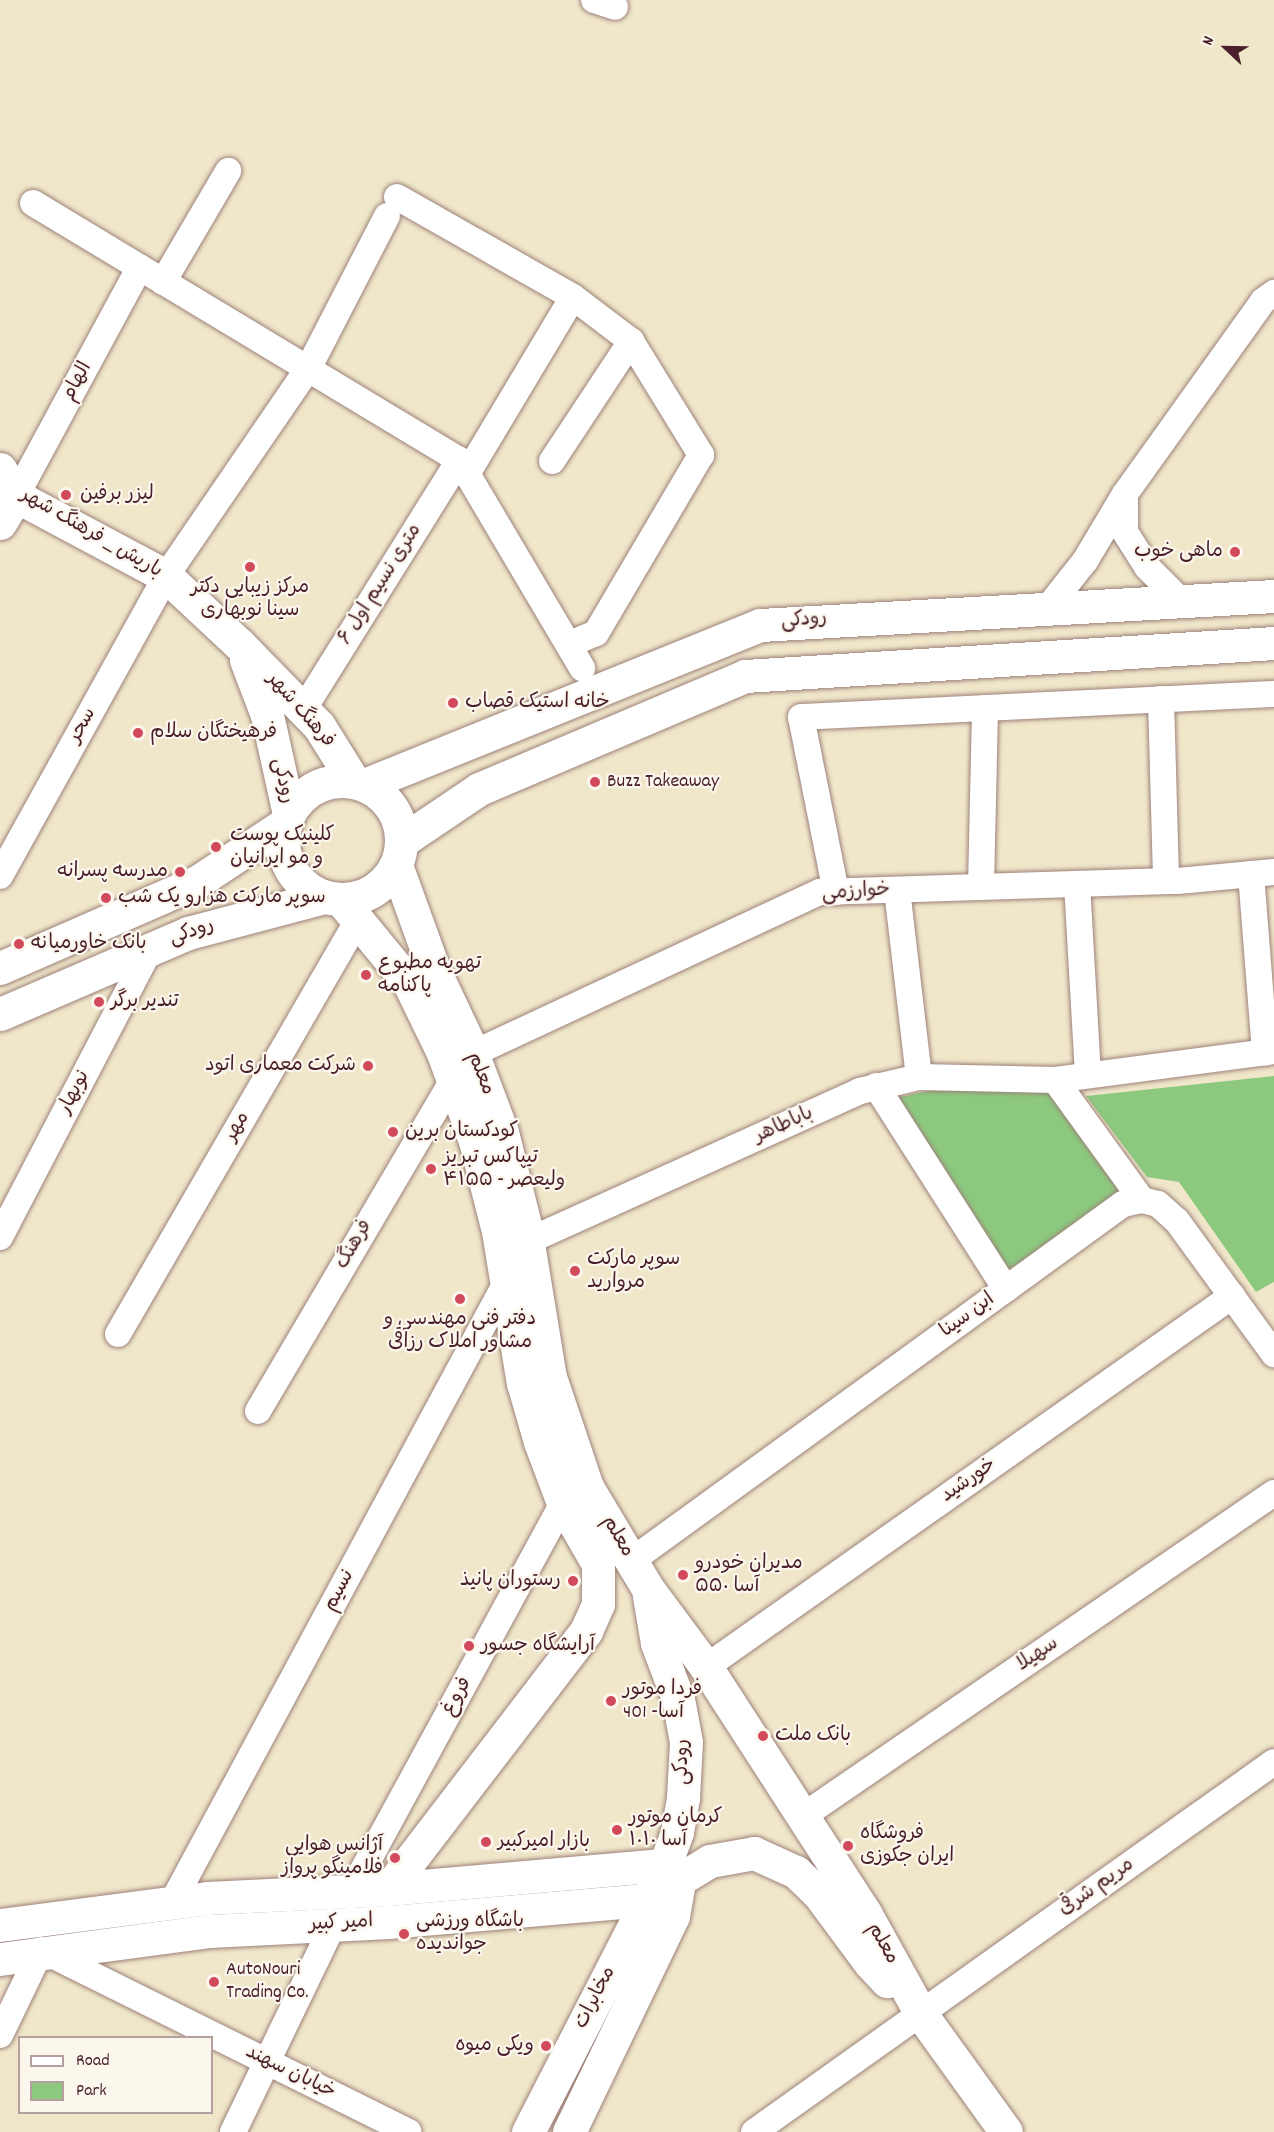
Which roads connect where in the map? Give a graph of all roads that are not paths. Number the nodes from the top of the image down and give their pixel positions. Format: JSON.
{"nodes":[{"id":1,"x":228,"y":171,"type":"dead end"},
{"id":2,"x":33,"y":203,"type":"dead end"},
{"id":3,"x":140,"y":267,"type":"junction"},
{"id":4,"x":163,"y":282,"type":"junction"},
{"id":5,"x":1274,"y":293,"type":"edge"},
{"id":6,"x":573,"y":297,"type":"junction"},
{"id":7,"x":632,"y":341,"type":"junction"},
{"id":8,"x":308,"y":369,"type":"junction"},
{"id":9,"x":552,"y":461,"type":"dead end"},
{"id":10,"x":463,"y":467,"type":"junction"},
{"id":11,"x":8,"y":482,"type":"edge"},
{"id":12,"x":1125,"y":494,"type":"junction"},
{"id":13,"x":0,"y":523,"type":"edge"},
{"id":14,"x":166,"y":576,"type":"junction"},
{"id":15,"x":1274,"y":596,"type":"edge"},
{"id":16,"x":1181,"y":601,"type":"junction"},
{"id":17,"x":1046,"y":610,"type":"junction"},
{"id":18,"x":1274,"y":643,"type":"edge"},
{"id":19,"x":240,"y":645,"type":"junction"},
{"id":20,"x":568,"y":645,"type":"junction"},
{"id":21,"x":582,"y":668,"type":"dead end"},
{"id":22,"x":1274,"y":694,"type":"edge"},
{"id":23,"x":1161,"y":699,"type":"junction"},
{"id":24,"x":985,"y":708,"type":"junction"},
{"id":25,"x":303,"y":710,"type":"junction"},
{"id":26,"x":359,"y":783,"type":"junction"},
{"id":27,"x":287,"y":819,"type":"junction"},
{"id":28,"x":399,"y":853,"type":"junction"},
{"id":29,"x":1263,"y":874,"type":"edge"},
{"id":30,"x":0,"y":876,"type":"edge"},
{"id":31,"x":1166,"y":881,"type":"junction"},
{"id":32,"x":1077,"y":884,"type":"junction"},
{"id":33,"x":981,"y":887,"type":"junction"},
{"id":34,"x":897,"y":890,"type":"junction"},
{"id":35,"x":836,"y":892,"type":"junction"},
{"id":36,"x":341,"y":905,"type":"junction"},
{"id":37,"x":150,"y":949,"type":"junction"},
{"id":38,"x":0,"y":968,"type":"edge"},
{"id":39,"x":0,"y":1014,"type":"edge"},
{"id":40,"x":1269,"y":1051,"type":"edge"},
{"id":41,"x":472,"y":1054,"type":"junction"},
{"id":42,"x":1088,"y":1076,"type":"junction"},
{"id":43,"x":919,"y":1077,"type":"junction"},
{"id":44,"x":453,"y":1080,"type":"junction"},
{"id":45,"x":1055,"y":1080,"type":"junction"},
{"id":46,"x":876,"y":1086,"type":"junction"},
{"id":47,"x":1142,"y":1200,"type":"junction"},
{"id":48,"x":0,"y":1237,"type":"edge"},
{"id":49,"x":528,"y":1242,"type":"junction"},
{"id":50,"x":507,"y":1281,"type":"junction"},
{"id":51,"x":1006,"y":1289,"type":"junction"},
{"id":52,"x":1232,"y":1296,"type":"junction"},
{"id":53,"x":118,"y":1334,"type":"dead end"},
{"id":54,"x":1274,"y":1354,"type":"edge"},
{"id":55,"x":258,"y":1411,"type":"dead end"},
{"id":56,"x":1274,"y":1493,"type":"edge"},
{"id":57,"x":563,"y":1503,"type":"junction"},
{"id":58,"x":631,"y":1561,"type":"junction"},
{"id":59,"x":648,"y":1589,"type":"junction"},
{"id":60,"x":706,"y":1667,"type":"junction"},
{"id":61,"x":1274,"y":1762,"type":"edge"},
{"id":62,"x":803,"y":1816,"type":"junction"},
{"id":63,"x":672,"y":1874,"type":"junction"},
{"id":64,"x":388,"y":1889,"type":"junction"},
{"id":65,"x":352,"y":1890,"type":"junction"},
{"id":66,"x":646,"y":1900,"type":"junction"},
{"id":67,"x":173,"y":1901,"type":"junction"},
{"id":68,"x":37,"y":1917,"type":"junction"},
{"id":69,"x":389,"y":1922,"type":"junction"},
{"id":70,"x":0,"y":1924,"type":"edge"},
{"id":71,"x":333,"y":1925,"type":"junction"},
{"id":72,"x":42,"y":1950,"type":"junction"},
{"id":73,"x":0,"y":1959,"type":"edge"},
{"id":74,"x":921,"y":2013,"type":"junction"},
{"id":75,"x":0,"y":2035,"type":"edge"},
{"id":76,"x":267,"y":2062,"type":"junction"},
{"id":77,"x":233,"y":2132,"type":"edge"},
{"id":78,"x":409,"y":2132,"type":"edge"},
{"id":79,"x":528,"y":2132,"type":"edge"},
{"id":80,"x":569,"y":2132,"type":"edge"},
{"id":81,"x":754,"y":2132,"type":"edge"},
{"id":82,"x":1006,"y":2132,"type":"edge"}],
"edges":[{"from":1,"to":4,"type":"street"},
{"from":2,"to":3,"type":"street"},
{"from":3,"to":4,"type":"street"},
{"from":3,"to":11,"type":"street","name":"الهام"},
{"from":4,"to":8,"type":"street"},
{"from":5,"to":12,"type":"street"},
{"from":6,"to":7,"type":"street"},
{"from":6,"to":8,"type":"street","name":"سحر"},
{"from":6,"to":10,"type":"street","name":"۶ متری نسیم اول"},
{"from":7,"to":9,"type":"street"},
{"from":7,"to":20,"type":"street"},
{"from":8,"to":10,"type":"street"},
{"from":8,"to":14,"type":"street","name":"سحر"},
{"from":10,"to":20,"type":"street"},
{"from":10,"to":25,"type":"street","name":"۶ متری نسیم اول"},
{"from":11,"to":13,"type":"main road"},
{"from":11,"to":14,"type":"main road","name":"باریش _ فرهنگ شهر"},
{"from":12,"to":16,"type":"street"},
{"from":12,"to":17,"type":"street"},
{"from":14,"to":19,"type":"main road","name":"باریش _ فرهنگ شهر"},
{"from":14,"to":30,"type":"street","name":"سحر"},
{"from":15,"to":16,"type":"main road","name":"رودکی"},
{"from":16,"to":17,"type":"main road","name":"رودکی"},
{"from":17,"to":26,"type":"main road","name":"رودکی"},
{"from":18,"to":28,"type":"main road"},
{"from":19,"to":25,"type":"main road","name":"فرهنگ شهر"},
{"from":19,"to":27,"type":"main road","name":"رودکی"},
{"from":20,"to":21,"type":"street"},
{"from":22,"to":23,"type":"street"},
{"from":23,"to":24,"type":"street"},
{"from":23,"to":31,"type":"street"},
{"from":24,"to":33,"type":"street"},
{"from":24,"to":35,"type":"street"},
{"from":25,"to":26,"type":"main road","name":"فرهنگ شهر"},
{"from":26,"to":27,"type":"main road"},
{"from":26,"to":28,"type":"main road"},
{"from":27,"to":36,"type":"main road"},
{"from":27,"to":38,"type":"main road"},
{"from":28,"to":36,"type":"main road"},
{"from":28,"to":41,"type":"main road","name":"معلم"},
{"from":29,"to":31,"type":"street","name":"خوارزمی"},
{"from":29,"to":40,"type":"street"},
{"from":31,"to":32,"type":"street","name":"خوارزمی"},
{"from":32,"to":33,"type":"street","name":"خوارزمی"},
{"from":32,"to":42,"type":"street"},
{"from":33,"to":34,"type":"street","name":"خوارزمی"},
{"from":34,"to":35,"type":"street","name":"خوارزمی"},
{"from":34,"to":43,"type":"street"},
{"from":35,"to":41,"type":"street","name":"خوارزمی"},
{"from":36,"to":37,"type":"main road","name":"رودکى"},
{"from":36,"to":44,"type":"main road","name":"معلم"},
{"from":36,"to":53,"type":"street","name":"مهر"},
{"from":37,"to":39,"type":"main road","name":"رودکى"},
{"from":37,"to":48,"type":"street","name":"نوبهار"},
{"from":40,"to":42,"type":"street","name":"باباطاهر"},
{"from":41,"to":49,"type":"main road","name":"معلم"},
{"from":42,"to":45,"type":"street","name":"باباطاهر"},
{"from":43,"to":45,"type":"street","name":"باباطاهر"},
{"from":43,"to":46,"type":"street","name":"باباطاهر"},
{"from":44,"to":50,"type":"main road","name":"معلم"},
{"from":44,"to":55,"type":"street","name":"فرهنگ"},
{"from":45,"to":47,"type":"street"},
{"from":46,"to":49,"type":"street","name":"باباطاهر"},
{"from":46,"to":51,"type":"street"},
{"from":47,"to":51,"type":"street","name":"ابن سینا"},
{"from":47,"to":52,"type":"street"},
{"from":49,"to":58,"type":"main road","name":"معلم"},
{"from":50,"to":57,"type":"main road","name":"معلم"},
{"from":50,"to":67,"type":"street","name":"نسیم"},
{"from":51,"to":58,"type":"street","name":"ابن سینا"},
{"from":52,"to":54,"type":"street"},
{"from":52,"to":60,"type":"street","name":"خورشید"},
{"from":56,"to":62,"type":"street","name":"سهیلا"},
{"from":57,"to":64,"type":"main road","name":"معلم"},
{"from":57,"to":65,"type":"street","name":"فروغ"},
{"from":58,"to":59,"type":"main road","name":"معلم"},
{"from":59,"to":60,"type":"main road","name":"معلم"},
{"from":59,"to":63,"type":"main road","name":"رودکی"},
{"from":60,"to":62,"type":"main road","name":"معلم"},
{"from":61,"to":74,"type":"street","name":"مریم شرقی"},
{"from":62,"to":74,"type":"main road","name":"معلم"},
{"from":63,"to":64,"type":"main road","name":"امیر کبیر"},
{"from":63,"to":66,"type":"main road","name":"مخابرات"},
{"from":63,"to":74,"type":"main road"},
{"from":63,"to":80,"type":"main road","name":"مخابرات"},
{"from":64,"to":65,"type":"main road","name":"امیر کبیر"},
{"from":64,"to":69,"type":"main road"},
{"from":65,"to":67,"type":"main road","name":"امیر کبیر"},
{"from":66,"to":69,"type":"main road","name":"امیر کبیر"},
{"from":66,"to":79,"type":"main road","name":"مخابرات"},
{"from":67,"to":68,"type":"main road","name":"امیر کبیر"},
{"from":68,"to":70,"type":"main road","name":"امیر کبیر"},
{"from":68,"to":72,"type":"street"},
{"from":69,"to":71,"type":"main road","name":"امیر کبیر"},
{"from":71,"to":72,"type":"main road","name":"امیر کبیر"},
{"from":71,"to":76,"type":"street"},
{"from":72,"to":73,"type":"main road","name":"امیر کبیر"},
{"from":72,"to":75,"type":"street"},
{"from":72,"to":76,"type":"street","name":"خیابان سهند"},
{"from":74,"to":81,"type":"street","name":"مریم شرقی"},
{"from":74,"to":82,"type":"main road","name":"معلم"},
{"from":76,"to":77,"type":"street"},
{"from":76,"to":78,"type":"street","name":"خیابان سهند"}]}
